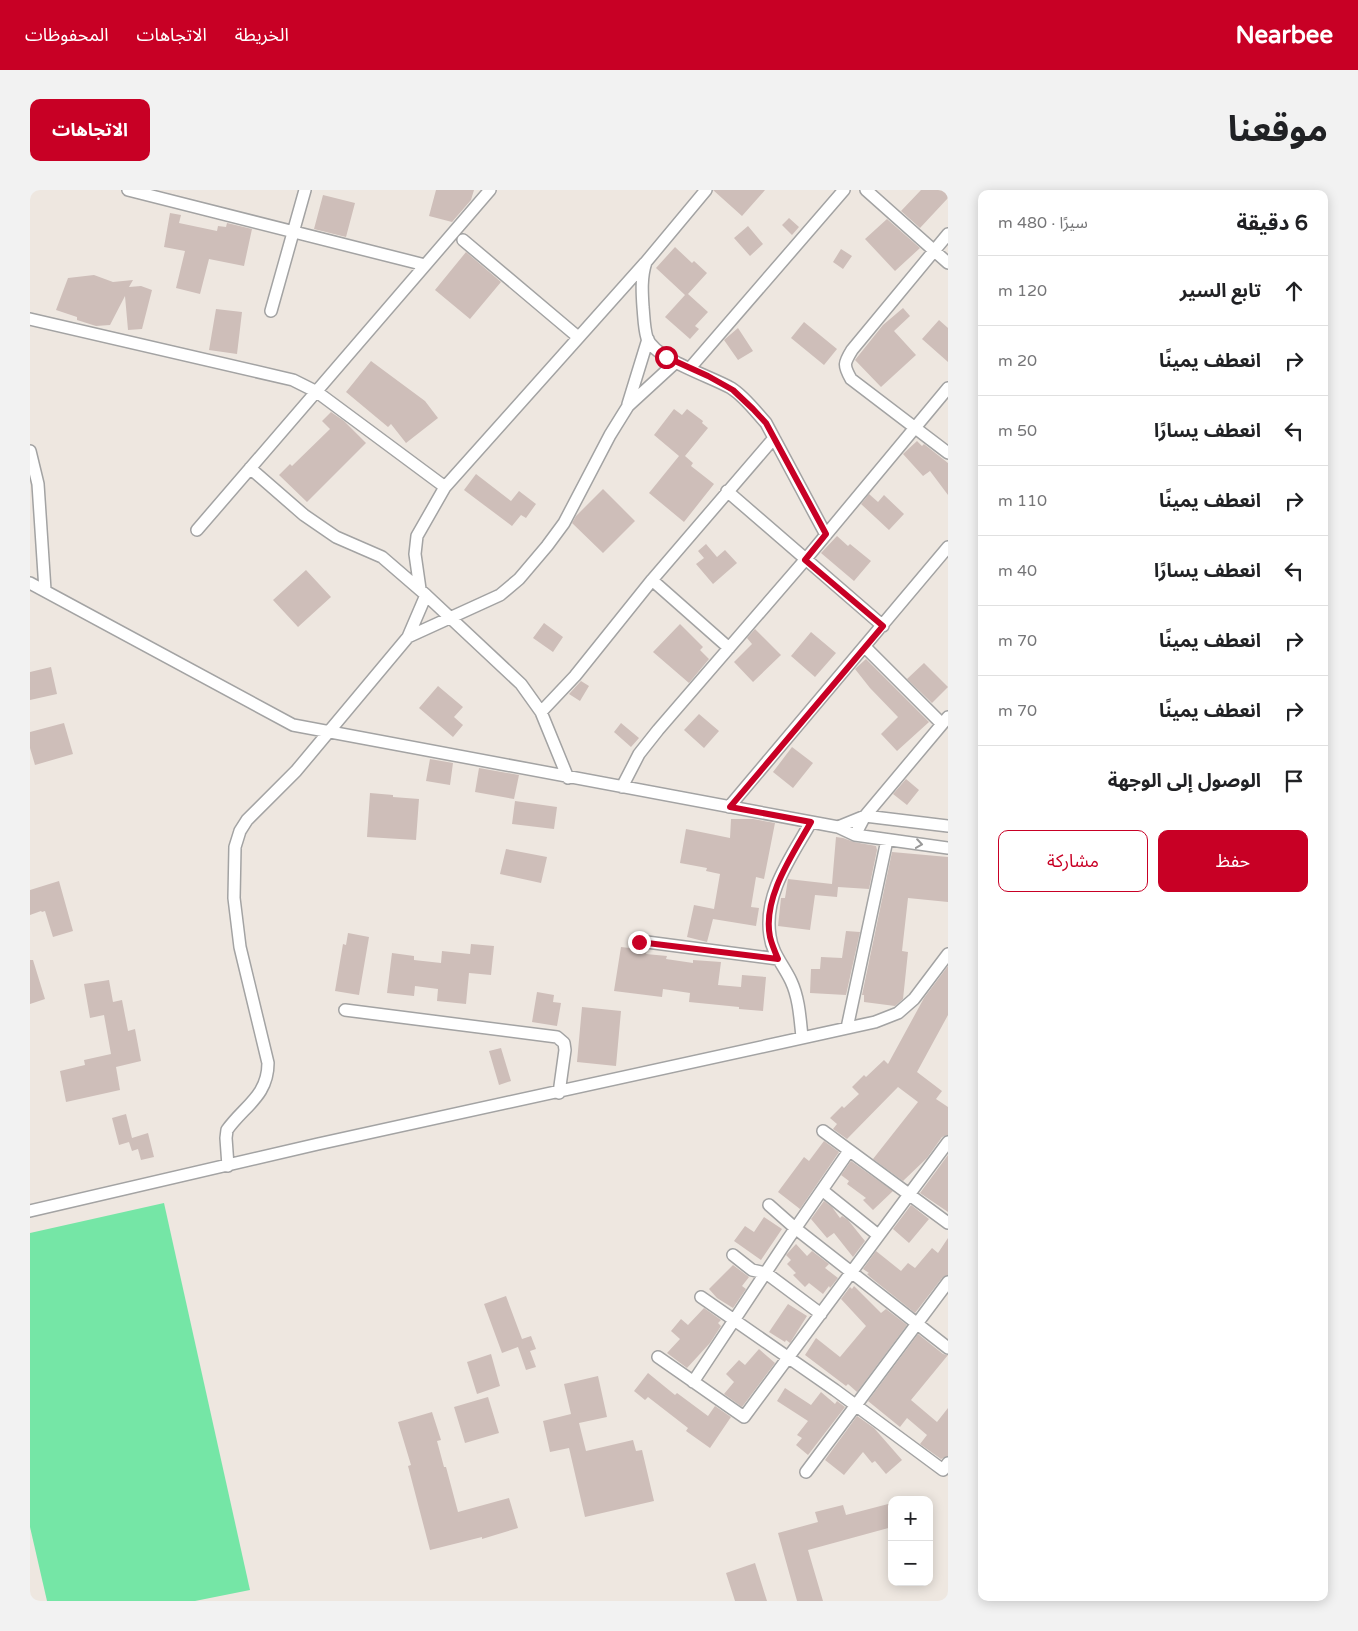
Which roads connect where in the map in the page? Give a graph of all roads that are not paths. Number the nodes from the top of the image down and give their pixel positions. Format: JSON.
{"nodes":[{"id":1,"x":128,"y":190,"type":"edge"},
{"id":2,"x":305,"y":190,"type":"edge"},
{"id":3,"x":490,"y":190,"type":"edge"},
{"id":4,"x":706,"y":190,"type":"edge"},
{"id":5,"x":844,"y":190,"type":"edge"},
{"id":6,"x":866,"y":190,"type":"edge"},
{"id":7,"x":293,"y":232,"type":"junction"},
{"id":8,"x":948,"y":234,"type":"edge"},
{"id":9,"x":463,"y":240,"type":"dead end"},
{"id":10,"x":934,"y":251,"type":"junction"},
{"id":11,"x":646,"y":262,"type":"junction"},
{"id":12,"x":948,"y":263,"type":"edge"},
{"id":13,"x":425,"y":265,"type":"junction"},
{"id":14,"x":271,"y":311,"type":"dead end"},
{"id":15,"x":30,"y":319,"type":"edge"},
{"id":16,"x":578,"y":338,"type":"junction"},
{"id":17,"x":648,"y":339,"type":"junction"},
{"id":18,"x":676,"y":362,"type":"junction"},
{"id":19,"x":690,"y":368,"type":"junction"},
{"id":20,"x":948,"y":388,"type":"edge"},
{"id":21,"x":317,"y":392,"type":"junction"},
{"id":22,"x":628,"y":406,"type":"junction"},
{"id":23,"x":915,"y":428,"type":"junction"},
{"id":24,"x":774,"y":438,"type":"junction"},
{"id":25,"x":30,"y":451,"type":"edge"},
{"id":26,"x":948,"y":453,"type":"edge"},
{"id":27,"x":250,"y":468,"type":"junction"},
{"id":28,"x":445,"y":487,"type":"junction"},
{"id":29,"x":727,"y":491,"type":"junction"},
{"id":30,"x":197,"y":530,"type":"dead end"},
{"id":31,"x":826,"y":534,"type":"junction"},
{"id":32,"x":948,"y":547,"type":"edge"},
{"id":33,"x":805,"y":560,"type":"junction"},
{"id":34,"x":652,"y":580,"type":"junction"},
{"id":35,"x":30,"y":583,"type":"edge"},
{"id":36,"x":45,"y":590,"type":"junction"},
{"id":37,"x":423,"y":592,"type":"junction"},
{"id":38,"x":452,"y":618,"type":"junction"},
{"id":39,"x":883,"y":626,"type":"junction"},
{"id":40,"x":408,"y":637,"type":"junction"},
{"id":41,"x":864,"y":647,"type":"junction"},
{"id":42,"x":729,"y":648,"type":"junction"},
{"id":43,"x":541,"y":712,"type":"junction"},
{"id":44,"x":945,"y":721,"type":"edge"},
{"id":45,"x":329,"y":732,"type":"junction"},
{"id":46,"x":568,"y":778,"type":"junction"},
{"id":47,"x":622,"y":787,"type":"junction"},
{"id":48,"x":730,"y":807,"type":"junction"},
{"id":49,"x":865,"y":816,"type":"junction"},
{"id":50,"x":811,"y":822,"type":"junction"},
{"id":51,"x":948,"y":826,"type":"edge"},
{"id":52,"x":838,"y":827,"type":"junction"},
{"id":53,"x":855,"y":835,"type":"junction"},
{"id":54,"x":887,"y":840,"type":"junction"},
{"id":55,"x":948,"y":848,"type":"edge"},
{"id":56,"x":639,"y":942,"type":"dead end"},
{"id":57,"x":948,"y":954,"type":"edge"},
{"id":58,"x":778,"y":959,"type":"junction"},
{"id":59,"x":345,"y":1010,"type":"dead end"},
{"id":60,"x":847,"y":1028,"type":"junction"},
{"id":61,"x":802,"y":1037,"type":"junction"},
{"id":62,"x":559,"y":1092,"type":"junction"},
{"id":63,"x":823,"y":1131,"type":"dead end"},
{"id":64,"x":948,"y":1142,"type":"edge"},
{"id":65,"x":849,"y":1151,"type":"junction"},
{"id":66,"x":228,"y":1166,"type":"junction"},
{"id":67,"x":822,"y":1190,"type":"junction"},
{"id":68,"x":908,"y":1194,"type":"junction"},
{"id":69,"x":769,"y":1205,"type":"dead end"},
{"id":70,"x":30,"y":1211,"type":"edge"},
{"id":71,"x":948,"y":1223,"type":"edge"},
{"id":72,"x":795,"y":1228,"type":"junction"},
{"id":73,"x":878,"y":1235,"type":"junction"},
{"id":74,"x":733,"y":1255,"type":"dead end"},
{"id":75,"x":852,"y":1272,"type":"junction"},
{"id":76,"x":766,"y":1273,"type":"junction"},
{"id":77,"x":948,"y":1282,"type":"edge"},
{"id":78,"x":701,"y":1297,"type":"dead end"},
{"id":79,"x":821,"y":1314,"type":"junction"},
{"id":80,"x":735,"y":1320,"type":"junction"},
{"id":81,"x":918,"y":1324,"type":"junction"},
{"id":82,"x":948,"y":1348,"type":"edge"},
{"id":83,"x":658,"y":1357,"type":"dead end"},
{"id":84,"x":789,"y":1358,"type":"junction"},
{"id":85,"x":693,"y":1382,"type":"junction"},
{"id":86,"x":856,"y":1405,"type":"junction"},
{"id":87,"x":948,"y":1463,"type":"edge"},
{"id":88,"x":806,"y":1472,"type":"dead end"}],
"edges":[{"from":1,"to":7,"type":"street"},
{"from":2,"to":7,"type":"street"},
{"from":3,"to":13,"type":"street"},
{"from":4,"to":11,"type":"street"},
{"from":5,"to":19,"type":"street"},
{"from":6,"to":10,"type":"street"},
{"from":7,"to":13,"type":"street"},
{"from":7,"to":14,"type":"street"},
{"from":8,"to":10,"type":"street"},
{"from":9,"to":16,"type":"street"},
{"from":10,"to":12,"type":"street"},
{"from":10,"to":23,"type":"street"},
{"from":11,"to":16,"type":"street"},
{"from":11,"to":17,"type":"street"},
{"from":13,"to":21,"type":"street"},
{"from":15,"to":21,"type":"street"},
{"from":16,"to":28,"type":"street"},
{"from":17,"to":18,"type":"street"},
{"from":17,"to":22,"type":"street"},
{"from":18,"to":19,"type":"street"},
{"from":18,"to":22,"type":"street"},
{"from":19,"to":24,"type":"street"},
{"from":20,"to":23,"type":"street"},
{"from":21,"to":27,"type":"street"},
{"from":21,"to":28,"type":"street"},
{"from":22,"to":38,"type":"street"},
{"from":23,"to":26,"type":"street"},
{"from":23,"to":31,"type":"street"},
{"from":24,"to":29,"type":"street"},
{"from":24,"to":31,"type":"street"},
{"from":25,"to":36,"type":"street"},
{"from":27,"to":30,"type":"street"},
{"from":27,"to":37,"type":"street"},
{"from":28,"to":37,"type":"street"},
{"from":29,"to":33,"type":"street"},
{"from":29,"to":34,"type":"street"},
{"from":31,"to":33,"type":"street"},
{"from":32,"to":39,"type":"street"},
{"from":33,"to":39,"type":"street"},
{"from":33,"to":42,"type":"street"},
{"from":34,"to":42,"type":"street"},
{"from":34,"to":43,"type":"street"},
{"from":35,"to":36,"type":"street"},
{"from":36,"to":45,"type":"street"},
{"from":37,"to":38,"type":"street"},
{"from":37,"to":40,"type":"street"},
{"from":38,"to":40,"type":"street"},
{"from":38,"to":43,"type":"street"},
{"from":39,"to":41,"type":"street"},
{"from":40,"to":45,"type":"street"},
{"from":41,"to":44,"type":"street"},
{"from":41,"to":48,"type":"street"},
{"from":42,"to":47,"type":"street"},
{"from":43,"to":46,"type":"street"},
{"from":44,"to":49,"type":"street"},
{"from":45,"to":46,"type":"street"},
{"from":45,"to":66,"type":"street"},
{"from":46,"to":47,"type":"street"},
{"from":47,"to":48,"type":"street"},
{"from":48,"to":50,"type":"street"},
{"from":49,"to":51,"type":"street"},
{"from":49,"to":52,"type":"street"},
{"from":49,"to":53,"type":"street"},
{"from":50,"to":52,"type":"street"},
{"from":50,"to":58,"type":"street"},
{"from":52,"to":53,"type":"street"},
{"from":53,"to":54,"type":"street"},
{"from":54,"to":55,"type":"street","one_way":true},
{"from":54,"to":60,"type":"street"},
{"from":56,"to":58,"type":"street"},
{"from":57,"to":60,"type":"street"},
{"from":58,"to":61,"type":"street"},
{"from":59,"to":62,"type":"street"},
{"from":60,"to":61,"type":"street"},
{"from":61,"to":62,"type":"street"},
{"from":62,"to":66,"type":"street"},
{"from":63,"to":65,"type":"street"},
{"from":64,"to":68,"type":"street"},
{"from":65,"to":67,"type":"street"},
{"from":65,"to":68,"type":"street"},
{"from":66,"to":70,"type":"street"},
{"from":67,"to":72,"type":"street"},
{"from":67,"to":73,"type":"street"},
{"from":68,"to":71,"type":"street"},
{"from":68,"to":73,"type":"street"},
{"from":69,"to":72,"type":"street"},
{"from":72,"to":75,"type":"street"},
{"from":72,"to":76,"type":"street"},
{"from":73,"to":75,"type":"street"},
{"from":74,"to":76,"type":"street"},
{"from":75,"to":79,"type":"street"},
{"from":75,"to":81,"type":"street"},
{"from":76,"to":79,"type":"street"},
{"from":76,"to":80,"type":"street"},
{"from":77,"to":81,"type":"street"},
{"from":78,"to":80,"type":"street"},
{"from":79,"to":84,"type":"street"},
{"from":80,"to":84,"type":"street"},
{"from":80,"to":85,"type":"street"},
{"from":81,"to":82,"type":"street"},
{"from":81,"to":86,"type":"street"},
{"from":83,"to":85,"type":"street"},
{"from":84,"to":85,"type":"street"},
{"from":84,"to":86,"type":"street"},
{"from":86,"to":87,"type":"street"},
{"from":86,"to":88,"type":"street"}]}
